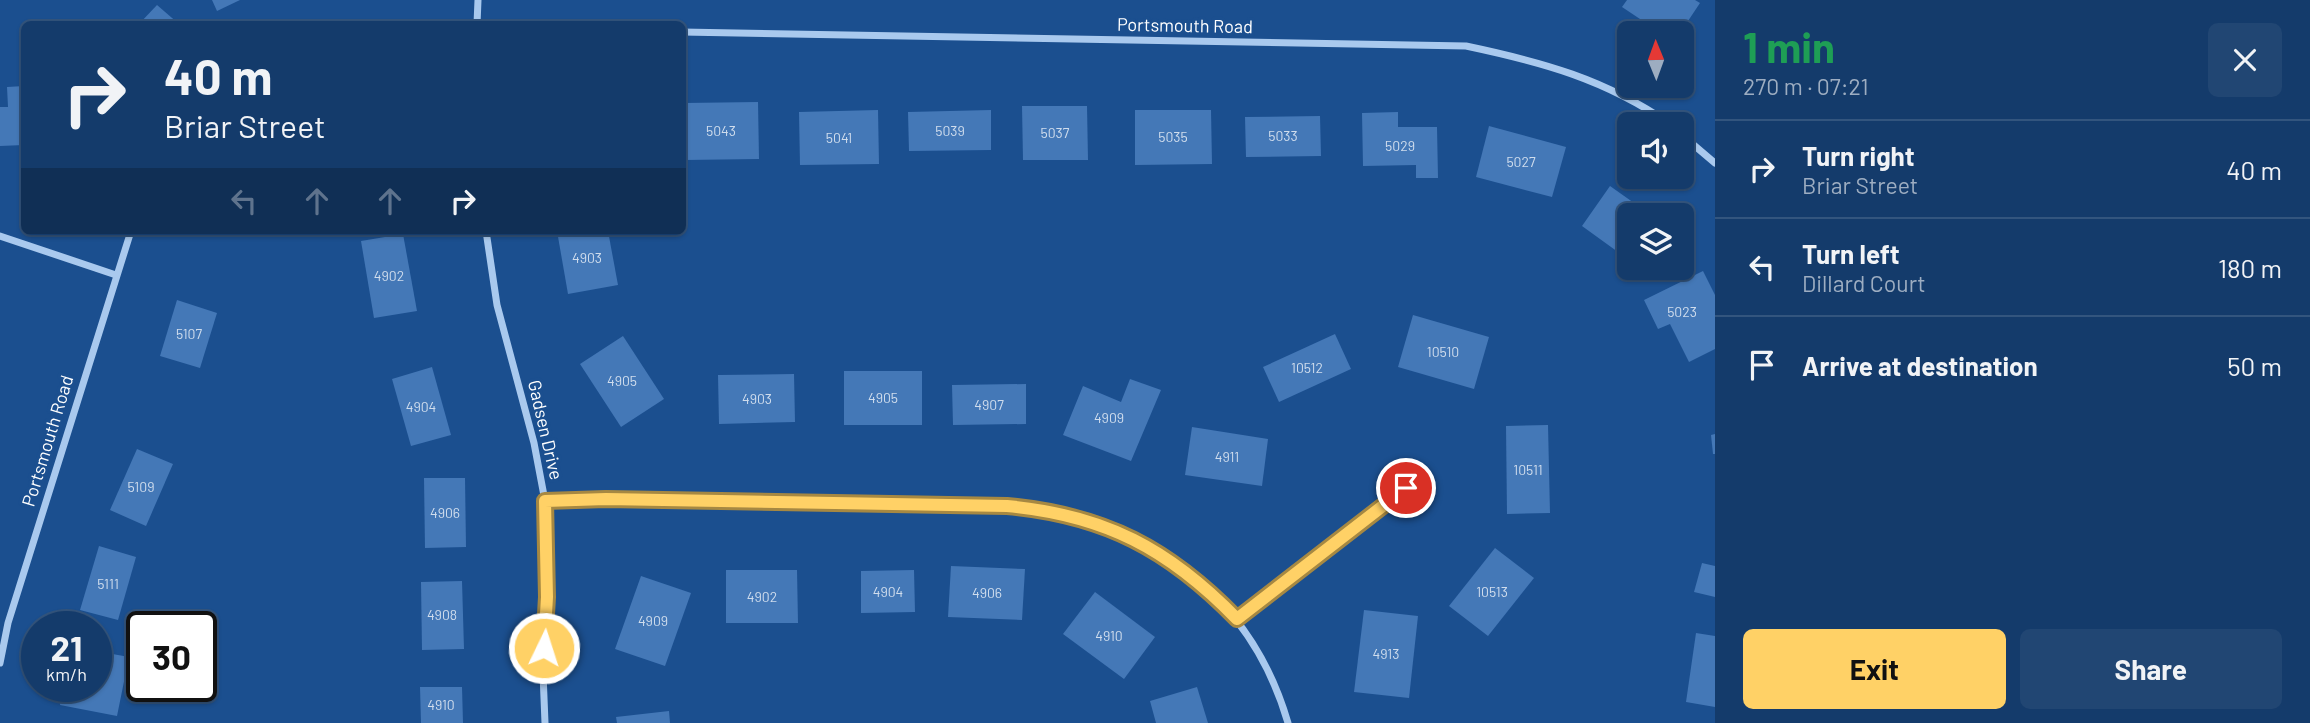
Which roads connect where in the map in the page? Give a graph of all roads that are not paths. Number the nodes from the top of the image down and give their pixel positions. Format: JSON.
{"nodes":[{"id":1,"x":478,"y":0,"type":"edge"},
{"id":2,"x":477,"y":21,"type":"edge"},
{"id":3,"x":686,"y":32,"type":"edge"},
{"id":4,"x":1651,"y":112,"type":"edge"},
{"id":5,"x":1694,"y":145,"type":"edge"},
{"id":6,"x":1715,"y":163,"type":"edge"},
{"id":7,"x":130,"y":235,"type":"edge"},
{"id":8,"x":486,"y":235,"type":"edge"},
{"id":9,"x":0,"y":236,"type":"edge"},
{"id":10,"x":116,"y":275,"type":"junction"},
{"id":11,"x":1406,"y":488,"type":"dead end"},
{"id":12,"x":545,"y":501,"type":"junction"},
{"id":13,"x":1237,"y":619,"type":"junction"},
{"id":14,"x":0,"y":663,"type":"edge"},
{"id":15,"x":545,"y":723,"type":"edge"},
{"id":16,"x":1288,"y":723,"type":"edge"}],
"edges":[{"from":1,"to":2,"type":"street"},
{"from":3,"to":4,"type":"street","name":"Portsmouth Road"},
{"from":5,"to":6,"type":"street"},
{"from":7,"to":10,"type":"street","name":"Portsmouth Road"},
{"from":8,"to":12,"type":"street","name":"Gadsen Drive"},
{"from":9,"to":10,"type":"street"},
{"from":10,"to":14,"type":"street","name":"Portsmouth Road"},
{"from":11,"to":13,"type":"street"},
{"from":12,"to":13,"type":"street"},
{"from":12,"to":15,"type":"street","name":"Gadsen Drive"},
{"from":13,"to":16,"type":"street"}]}
